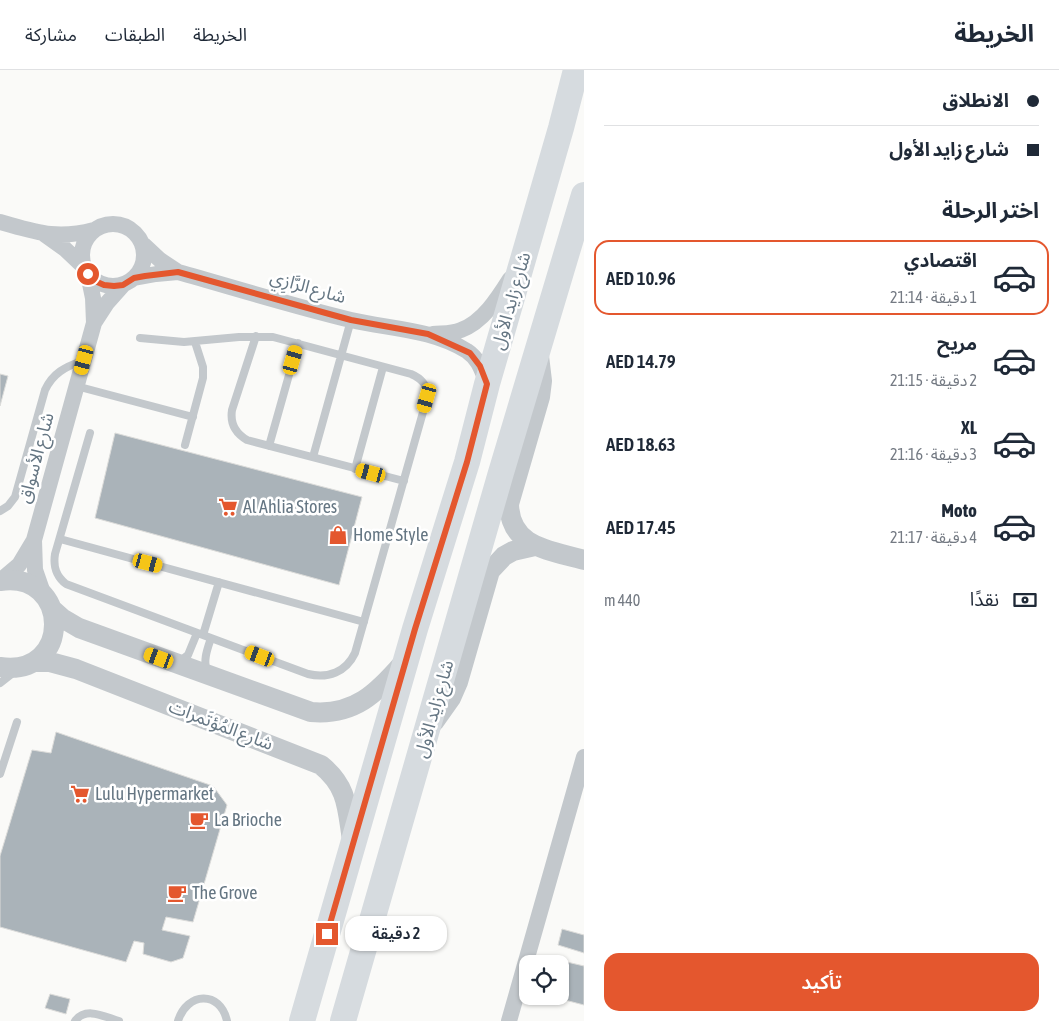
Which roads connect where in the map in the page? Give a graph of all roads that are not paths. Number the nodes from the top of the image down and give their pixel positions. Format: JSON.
{"nodes":[{"id":1,"x":576,"y":70,"type":"edge"},
{"id":2,"x":584,"y":195,"type":"edge"},
{"id":3,"x":0,"y":222,"type":"edge"},
{"id":4,"x":94,"y":230,"type":"junction"},
{"id":5,"x":44,"y":234,"type":"junction"},
{"id":6,"x":144,"y":245,"type":"junction"},
{"id":7,"x":525,"y":256,"type":"junction"},
{"id":8,"x":86,"y":270,"type":"junction"},
{"id":9,"x":178,"y":272,"type":"junction"},
{"id":10,"x":129,"y":281,"type":"junction"},
{"id":11,"x":351,"y":320,"type":"junction"},
{"id":12,"x":94,"y":323,"type":"junction"},
{"id":13,"x":428,"y":334,"type":"junction"},
{"id":14,"x":256,"y":336,"type":"junction"},
{"id":15,"x":140,"y":338,"type":"dead end"},
{"id":16,"x":195,"y":342,"type":"junction"},
{"id":17,"x":298,"y":343,"type":"junction"},
{"id":18,"x":538,"y":349,"type":"junction"},
{"id":19,"x":341,"y":355,"type":"junction"},
{"id":20,"x":84,"y":360,"type":"junction"},
{"id":21,"x":382,"y":366,"type":"junction"},
{"id":22,"x":487,"y":384,"type":"junction"},
{"id":23,"x":76,"y":386,"type":"junction"},
{"id":24,"x":193,"y":417,"type":"junction"},
{"id":25,"x":90,"y":433,"type":"dead end"},
{"id":26,"x":186,"y":445,"type":"dead end"},
{"id":27,"x":269,"y":446,"type":"junction"},
{"id":28,"x":313,"y":457,"type":"junction"},
{"id":29,"x":355,"y":469,"type":"junction"},
{"id":30,"x":404,"y":481,"type":"junction"},
{"id":31,"x":0,"y":511,"type":"edge"},
{"id":32,"x":60,"y":539,"type":"junction"},
{"id":33,"x":34,"y":540,"type":"junction"},
{"id":34,"x":535,"y":546,"type":"junction"},
{"id":35,"x":584,"y":560,"type":"edge"},
{"id":36,"x":1,"y":580,"type":"edge"},
{"id":37,"x":219,"y":582,"type":"junction"},
{"id":38,"x":48,"y":601,"type":"junction"},
{"id":39,"x":364,"y":622,"type":"junction"},
{"id":40,"x":200,"y":634,"type":"junction"},
{"id":41,"x":212,"y":638,"type":"junction"},
{"id":42,"x":408,"y":658,"type":"junction"},
{"id":43,"x":175,"y":663,"type":"junction"},
{"id":44,"x":28,"y":665,"type":"junction"},
{"id":45,"x":0,"y":667,"type":"edge"},
{"id":46,"x":207,"y":674,"type":"junction"},
{"id":47,"x":0,"y":683,"type":"edge"},
{"id":48,"x":17,"y":722,"type":"dead end"},
{"id":49,"x":429,"y":728,"type":"junction"},
{"id":50,"x":584,"y":756,"type":"edge"},
{"id":51,"x":0,"y":774,"type":"edge"},
{"id":52,"x":353,"y":846,"type":"junction"},
{"id":53,"x":346,"y":1016,"type":"edge"},
{"id":54,"x":75,"y":1021,"type":"edge"},
{"id":55,"x":119,"y":1021,"type":"edge"},
{"id":56,"x":178,"y":1021,"type":"edge"},
{"id":57,"x":227,"y":1021,"type":"edge"},
{"id":58,"x":302,"y":1021,"type":"edge"},
{"id":59,"x":509,"y":1021,"type":"edge"}],
"edges":[{"from":1,"to":7,"type":"main road","name":"شارع زايد الأول"},
{"from":2,"to":18,"type":"main road","name":"شارع زايد الأول"},
{"from":3,"to":5,"type":"street"},
{"from":4,"to":5,"type":"street"},
{"from":4,"to":6,"type":"street"},
{"from":4,"to":8,"type":"street"},
{"from":5,"to":8,"type":"street"},
{"from":6,"to":9,"type":"street","name":"شارع الرَّازِي"},
{"from":6,"to":10,"type":"street"},
{"from":7,"to":13,"type":"street","name":"شارع الرَّازِي"},
{"from":7,"to":22,"type":"main road","name":"شارع زايد الأول"},
{"from":8,"to":10,"type":"street"},
{"from":8,"to":12,"type":"street","name":"شارع الأسواق"},
{"from":9,"to":10,"type":"street","name":"شارع الرَّازِي"},
{"from":9,"to":11,"type":"street","name":"شارع الرَّازِي"},
{"from":10,"to":12,"type":"street","name":"شارع الأسواق"},
{"from":11,"to":13,"type":"street","name":"شارع الرَّازِي"},
{"from":11,"to":19,"type":"lane"},
{"from":12,"to":20,"type":"street","name":"شارع الأسواق"},
{"from":13,"to":22,"type":"street","name":"شارع الرَّازِي"},
{"from":14,"to":16,"type":"lane"},
{"from":14,"to":17,"type":"lane"},
{"from":14,"to":27,"type":"lane"},
{"from":15,"to":16,"type":"lane"},
{"from":16,"to":24,"type":"lane"},
{"from":17,"to":19,"type":"lane"},
{"from":17,"to":27,"type":"lane"},
{"from":18,"to":34,"type":"street"},
{"from":18,"to":49,"type":"main road","name":"شارع زايد الأول"},
{"from":19,"to":21,"type":"lane"},
{"from":19,"to":28,"type":"lane"},
{"from":20,"to":23,"type":"street","name":"شارع الأسواق"},
{"from":20,"to":31,"type":"lane"},
{"from":21,"to":29,"type":"lane"},
{"from":21,"to":30,"type":"lane"},
{"from":22,"to":42,"type":"main road","name":"شارع زايد الأول"},
{"from":23,"to":24,"type":"lane"},
{"from":23,"to":33,"type":"street","name":"شارع الأسواق"},
{"from":24,"to":26,"type":"lane"},
{"from":25,"to":32,"type":"lane"},
{"from":27,"to":28,"type":"lane"},
{"from":28,"to":29,"type":"lane"},
{"from":29,"to":30,"type":"lane"},
{"from":30,"to":39,"type":"lane"},
{"from":32,"to":37,"type":"lane"},
{"from":32,"to":40,"type":"lane"},
{"from":33,"to":36,"type":"street","name":"شارع الأسواق"},
{"from":33,"to":38,"type":"street","name":"شارع الأسواق"},
{"from":34,"to":35,"type":"street"},
{"from":34,"to":49,"type":"street"},
{"from":36,"to":38,"type":"street"},
{"from":37,"to":39,"type":"lane"},
{"from":37,"to":40,"type":"lane"},
{"from":38,"to":43,"type":"street"},
{"from":38,"to":44,"type":"street"},
{"from":39,"to":41,"type":"lane"},
{"from":40,"to":41,"type":"lane"},
{"from":40,"to":43,"type":"lane"},
{"from":41,"to":46,"type":"lane"},
{"from":42,"to":46,"type":"street"},
{"from":42,"to":52,"type":"main road","name":"شارع زايد الأول"},
{"from":43,"to":46,"type":"street"},
{"from":44,"to":45,"type":"street","name":"شارع المُؤتَمرات"},
{"from":44,"to":47,"type":"lane"},
{"from":44,"to":52,"type":"street","name":"شارع المُؤتَمرات"},
{"from":48,"to":51,"type":"lane"},
{"from":49,"to":53,"type":"main road","name":"شارع زايد الأول"},
{"from":50,"to":59,"type":"street"},
{"from":52,"to":58,"type":"main road","name":"شارع زايد الأول"},
{"from":54,"to":55,"type":"lane"},
{"from":56,"to":57,"type":"lane"}]}
